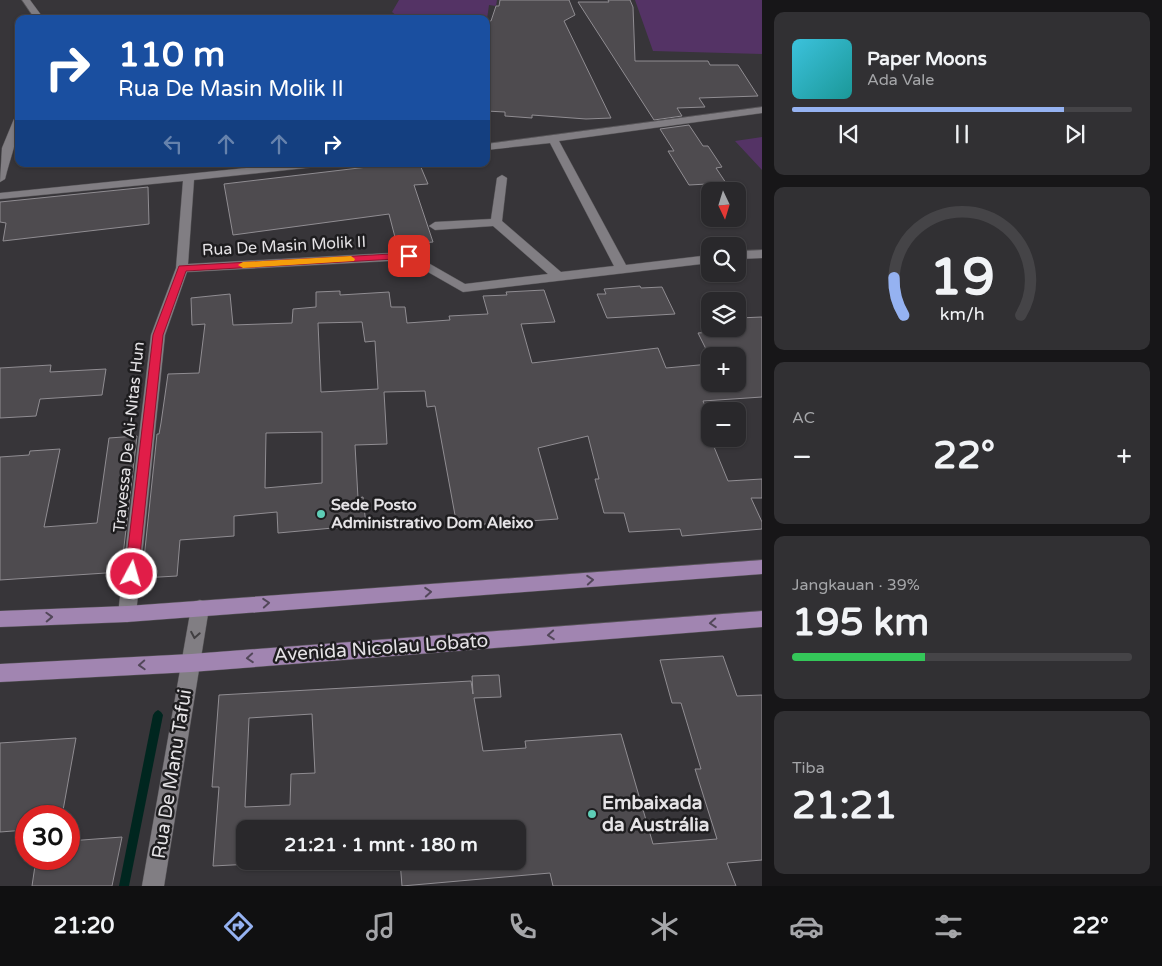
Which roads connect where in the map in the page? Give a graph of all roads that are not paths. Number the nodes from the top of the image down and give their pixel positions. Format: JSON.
{"nodes":[{"id":1,"x":26,"y":0,"type":"edge"},
{"id":2,"x":37,"y":15,"type":"edge"},
{"id":3,"x":762,"y":110,"type":"edge"},
{"id":4,"x":15,"y":129,"type":"edge"},
{"id":5,"x":553,"y":139,"type":"junction"},
{"id":6,"x":490,"y":146,"type":"edge"},
{"id":7,"x":248,"y":167,"type":"edge"},
{"id":8,"x":189,"y":176,"type":"junction"},
{"id":9,"x":502,"y":178,"type":"dead end"},
{"id":10,"x":0,"y":179,"type":"edge"},
{"id":11,"x":0,"y":196,"type":"edge"},
{"id":12,"x":496,"y":222,"type":"junction"},
{"id":13,"x":435,"y":226,"type":"dead end"},
{"id":14,"x":762,"y":254,"type":"edge"},
{"id":15,"x":746,"y":255,"type":"edge"},
{"id":16,"x":701,"y":260,"type":"edge"},
{"id":17,"x":182,"y":268,"type":"junction"},
{"id":18,"x":622,"y":270,"type":"junction"},
{"id":19,"x":559,"y":277,"type":"junction"},
{"id":20,"x":762,"y":567,"type":"edge"},
{"id":21,"x":200,"y":608,"type":"junction"},
{"id":22,"x":127,"y":614,"type":"junction"},
{"id":23,"x":0,"y":619,"type":"edge"},
{"id":24,"x":762,"y":619,"type":"edge"},
{"id":25,"x":191,"y":663,"type":"junction"},
{"id":26,"x":0,"y":673,"type":"edge"},
{"id":27,"x":154,"y":886,"type":"edge"}],
"edges":[{"from":1,"to":2,"type":"street"},
{"from":3,"to":5,"type":"street"},
{"from":4,"to":10,"type":"street"},
{"from":5,"to":6,"type":"street"},
{"from":5,"to":18,"type":"street"},
{"from":7,"to":8,"type":"street"},
{"from":8,"to":11,"type":"street"},
{"from":8,"to":17,"type":"street","name":"Rua De Masin Molik II"},
{"from":9,"to":12,"type":"street"},
{"from":12,"to":13,"type":"street"},
{"from":12,"to":19,"type":"street"},
{"from":14,"to":15,"type":"street"},
{"from":16,"to":18,"type":"street","name":"Rua De Masin Molik II"},
{"from":17,"to":19,"type":"street","name":"Rua De Masin Molik II"},
{"from":17,"to":22,"type":"street","name":"Travessa De Ai-Nitas Hun"},
{"from":18,"to":19,"type":"street","name":"Rua De Masin Molik II"},
{"from":21,"to":20,"type":"main road","one_way":true},
{"from":21,"to":22,"type":"main road"},
{"from":21,"to":25,"type":"street","name":"Rua De Manu Tafui","one_way":true},
{"from":23,"to":22,"type":"main road","one_way":true},
{"from":24,"to":25,"type":"main road","name":"Avenida Nicolau Lobato","one_way":true},
{"from":25,"to":26,"type":"main road","name":"Avenida Nicolau Lobato","one_way":true},
{"from":25,"to":27,"type":"street","name":"Rua De Manu Tafui"}]}
